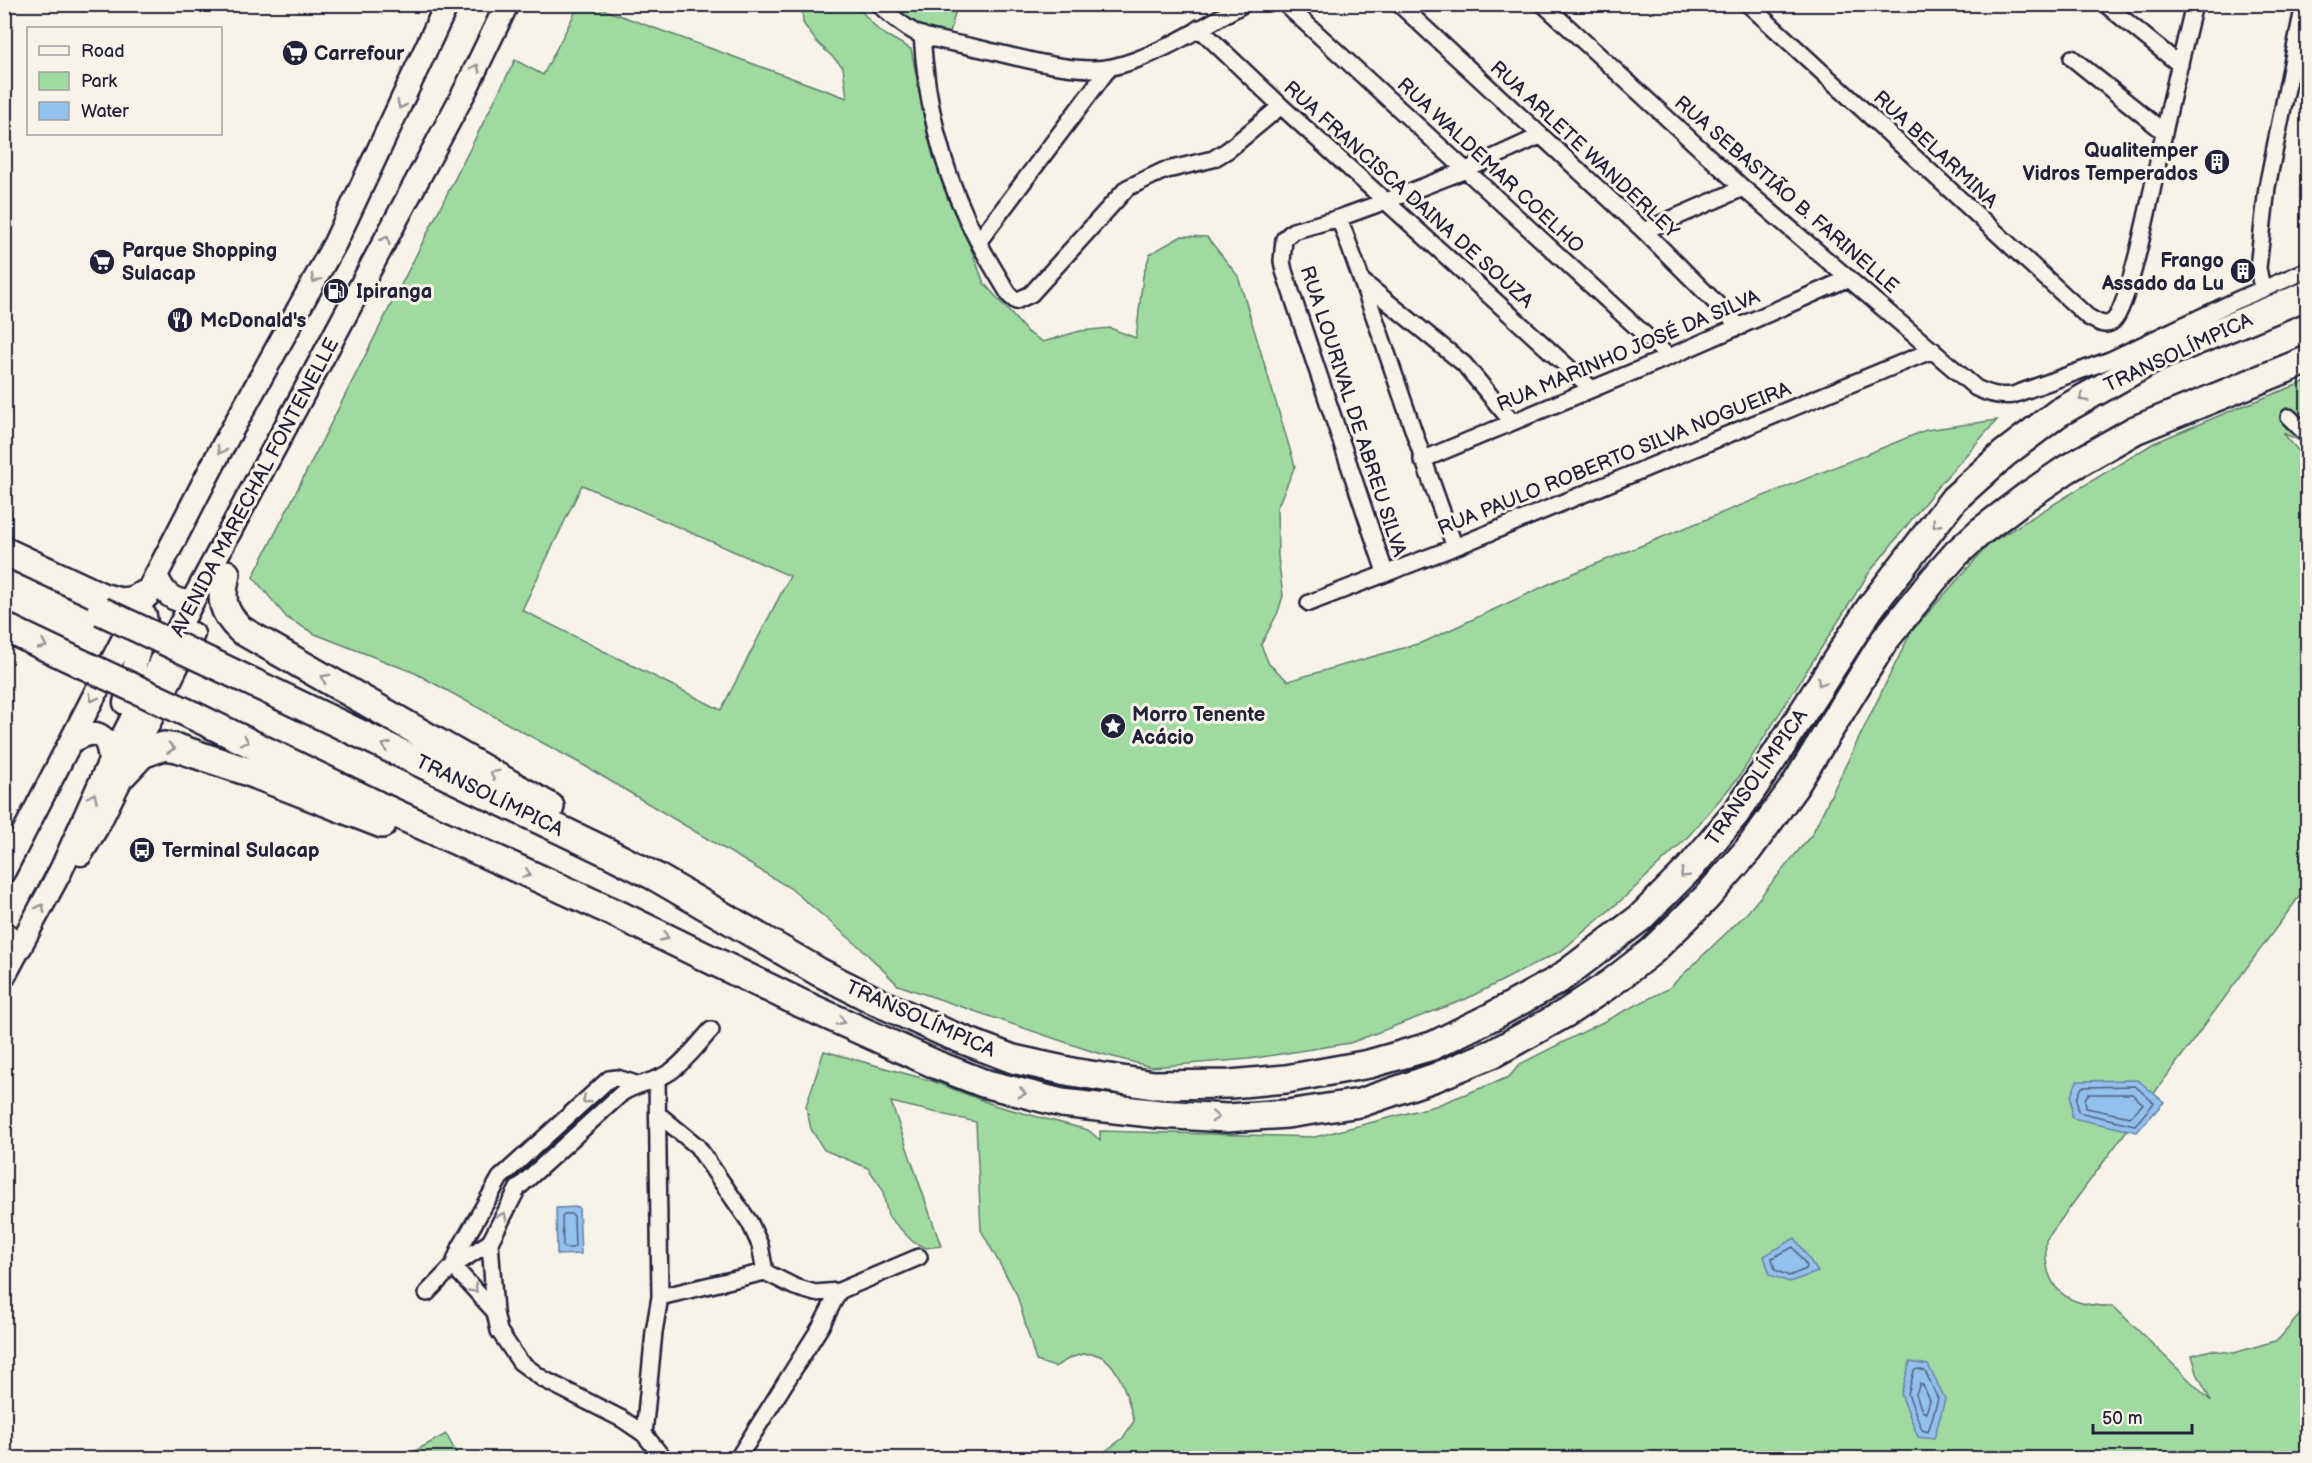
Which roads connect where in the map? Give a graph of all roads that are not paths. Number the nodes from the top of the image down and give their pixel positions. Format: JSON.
{"nodes":[{"id":1,"x":447,"y":4,"type":"edge"},
{"id":2,"x":507,"y":4,"type":"edge"},
{"id":3,"x":878,"y":4,"type":"edge"},
{"id":4,"x":1244,"y":4,"type":"edge"},
{"id":5,"x":1285,"y":4,"type":"edge"},
{"id":6,"x":1399,"y":4,"type":"edge"},
{"id":7,"x":1543,"y":4,"type":"edge"},
{"id":8,"x":1748,"y":4,"type":"edge"},
{"id":9,"x":2105,"y":4,"type":"edge"},
{"id":10,"x":2194,"y":4,"type":"edge"},
{"id":11,"x":2304,"y":4,"type":"edge"},
{"id":12,"x":1200,"y":28,"type":"junction"},
{"id":13,"x":922,"y":35,"type":"junction"},
{"id":14,"x":2301,"y":39,"type":"edge"},
{"id":15,"x":2072,"y":58,"type":"dead end"},
{"id":16,"x":2180,"y":65,"type":"junction"},
{"id":17,"x":1109,"y":68,"type":"junction"},
{"id":18,"x":1281,"y":106,"type":"junction"},
{"id":19,"x":2164,"y":132,"type":"junction"},
{"id":20,"x":1540,"y":136,"type":"junction"},
{"id":21,"x":1466,"y":170,"type":"junction"},
{"id":22,"x":1743,"y":188,"type":"junction"},
{"id":23,"x":1386,"y":201,"type":"junction"},
{"id":24,"x":1339,"y":218,"type":"junction"},
{"id":25,"x":1644,"y":231,"type":"junction"},
{"id":26,"x":979,"y":241,"type":"junction"},
{"id":27,"x":2307,"y":270,"type":"edge"},
{"id":28,"x":1849,"y":278,"type":"junction"},
{"id":29,"x":1362,"y":281,"type":"junction"},
{"id":30,"x":2264,"y":287,"type":"junction"},
{"id":31,"x":2307,"y":295,"type":"edge"},
{"id":32,"x":1740,"y":327,"type":"junction"},
{"id":33,"x":1933,"y":350,"type":"junction"},
{"id":34,"x":1669,"y":357,"type":"junction"},
{"id":35,"x":2307,"y":360,"type":"edge"},
{"id":36,"x":1592,"y":389,"type":"junction"},
{"id":37,"x":2289,"y":417,"type":"dead end"},
{"id":38,"x":1512,"y":422,"type":"junction"},
{"id":39,"x":2307,"y":436,"type":"edge"},
{"id":40,"x":1422,"y":460,"type":"junction"},
{"id":41,"x":248,"y":495,"type":"junction"},
{"id":42,"x":1455,"y":547,"type":"junction"},
{"id":43,"x":4,"y":551,"type":"edge"},
{"id":44,"x":4,"y":564,"type":"edge"},
{"id":45,"x":1385,"y":572,"type":"junction"},
{"id":46,"x":226,"y":574,"type":"junction"},
{"id":47,"x":132,"y":599,"type":"junction"},
{"id":48,"x":192,"y":602,"type":"junction"},
{"id":49,"x":1310,"y":603,"type":"dead end"},
{"id":50,"x":4,"y":627,"type":"edge"},
{"id":51,"x":70,"y":742,"type":"junction"},
{"id":52,"x":117,"y":760,"type":"junction"},
{"id":53,"x":11,"y":840,"type":"edge"},
{"id":54,"x":609,"y":853,"type":"junction"},
{"id":55,"x":498,"y":861,"type":"junction"},
{"id":56,"x":4,"y":871,"type":"edge"},
{"id":57,"x":13,"y":939,"type":"edge"},
{"id":58,"x":6,"y":974,"type":"edge"},
{"id":59,"x":711,"y":1030,"type":"dead end"},
{"id":60,"x":657,"y":1079,"type":"junction"},
{"id":61,"x":636,"y":1084,"type":"junction"},
{"id":62,"x":658,"y":1114,"type":"junction"},
{"id":63,"x":490,"y":1242,"type":"junction"},
{"id":64,"x":919,"y":1257,"type":"dead end"},
{"id":65,"x":453,"y":1266,"type":"junction"},
{"id":66,"x":765,"y":1272,"type":"junction"},
{"id":67,"x":839,"y":1291,"type":"junction"},
{"id":68,"x":427,"y":1293,"type":"dead end"},
{"id":69,"x":660,"y":1297,"type":"junction"},
{"id":70,"x":495,"y":1312,"type":"junction"},
{"id":71,"x":644,"y":1434,"type":"junction"},
{"id":72,"x":663,"y":1458,"type":"edge"},
{"id":73,"x":738,"y":1458,"type":"edge"}],
"edges":[{"from":1,"to":47,"type":"main road","one_way":true},
{"from":41,"to":2,"type":"main road","name":"AVENIDA MARECHAL FONTENELLE","one_way":true},
{"from":3,"to":13,"type":"street"},
{"from":4,"to":12,"type":"street"},
{"from":5,"to":21,"type":"street","name":"RUA WALDEMAR COELHO"},
{"from":6,"to":20,"type":"street","name":"RUA ARLETE WANDERLEY"},
{"from":7,"to":22,"type":"street","name":"RUA SEBASTIÃO B. FARINELLE"},
{"from":8,"to":19,"type":"street","name":"RUA BELARMINA"},
{"from":9,"to":16,"type":"street"},
{"from":10,"to":16,"type":"street"},
{"from":11,"to":14,"type":"street"},
{"from":12,"to":17,"type":"street"},
{"from":12,"to":18,"type":"street","name":"RUA FRANCISCA DAINA DE SOUZA"},
{"from":13,"to":17,"type":"street"},
{"from":13,"to":26,"type":"street"},
{"from":14,"to":30,"type":"street"},
{"from":15,"to":19,"type":"street"},
{"from":16,"to":19,"type":"street"},
{"from":17,"to":26,"type":"street"},
{"from":18,"to":23,"type":"street","name":"RUA FRANCISCA DAINA DE SOUZA"},
{"from":18,"to":26,"type":"street"},
{"from":20,"to":21,"type":"street"},
{"from":20,"to":25,"type":"street","name":"RUA ARLETE WANDERLEY"},
{"from":21,"to":23,"type":"street"},
{"from":21,"to":34,"type":"street","name":"RUA WALDEMAR COELHO"},
{"from":22,"to":25,"type":"street"},
{"from":22,"to":28,"type":"street","name":"RUA SEBASTIÃO B. FARINELLE"},
{"from":23,"to":24,"type":"street"},
{"from":23,"to":36,"type":"street","name":"RUA FRANCISCA DAINA DE SOUZA"},
{"from":24,"to":29,"type":"street"},
{"from":24,"to":45,"type":"street","name":"RUA LOURIVAL DE ABREU SILVA"},
{"from":25,"to":32,"type":"street","name":"RUA ARLETE WANDERLEY"},
{"from":27,"to":30,"type":"street"},
{"from":28,"to":32,"type":"street","name":"RUA MARINHO JOSÉ DA SILVA"},
{"from":28,"to":33,"type":"street","name":"RUA SEBASTIÃO B. FARINELLE"},
{"from":29,"to":38,"type":"street"},
{"from":29,"to":40,"type":"street"},
{"from":30,"to":33,"type":"street","name":"RUA SEBASTIÃO B. FARINELLE"},
{"from":31,"to":54,"type":"highway","name":"TRANSOLÍMPICA","one_way":true},
{"from":32,"to":34,"type":"street","name":"RUA MARINHO JOSÉ DA SILVA"},
{"from":33,"to":42,"type":"street","name":"RUA PAULO ROBERTO SILVA NOGUEIRA"},
{"from":34,"to":36,"type":"street","name":"RUA MARINHO JOSÉ DA SILVA"},
{"from":55,"to":35,"type":"highway","name":"TRANSOLÍMPICA","one_way":true},
{"from":36,"to":38,"type":"street","name":"RUA MARINHO JOSÉ DA SILVA"},
{"from":37,"to":39,"type":"street"},
{"from":38,"to":40,"type":"street","name":"RUA MARINHO JOSÉ DA SILVA"},
{"from":40,"to":42,"type":"street"},
{"from":41,"to":46,"type":"main road"},
{"from":41,"to":48,"type":"main road","name":"AVENIDA MARECHAL FONTENELLE"},
{"from":42,"to":45,"type":"street","name":"RUA PAULO ROBERTO SILVA NOGUEIRA"},
{"from":43,"to":47,"type":"highway"},
{"from":44,"to":47,"type":"highway","name":"TRANSOLÍMPICA"},
{"from":45,"to":49,"type":"street","name":"RUA PAULO ROBERTO SILVA NOGUEIRA"},
{"from":46,"to":52,"type":"main road"},
{"from":54,"to":46,"type":"highway","one_way":true},
{"from":47,"to":48,"type":"main road"},
{"from":47,"to":51,"type":"main road","one_way":true},
{"from":47,"to":52,"type":"main road"},
{"from":54,"to":47,"type":"highway","name":"TRANSOLÍMPICA","one_way":true,"bridge":true},
{"from":48,"to":52,"type":"main road","name":"AVENIDA MARECHAL FONTENELLE"},
{"from":50,"to":55,"type":"highway","name":"TRANSOLÍMPICA","one_way":true,"bridge":true},
{"from":51,"to":52,"type":"main road"},
{"from":51,"to":53,"type":"main road"},
{"from":52,"to":55,"type":"highway","one_way":true},
{"from":57,"to":52,"type":"main road","one_way":true},
{"from":53,"to":56,"type":"main road"},
{"from":57,"to":58,"type":"main road"},
{"from":59,"to":60,"type":"street"},
{"from":60,"to":61,"type":"street"},
{"from":60,"to":62,"type":"street"},
{"from":63,"to":61,"type":"street","one_way":true},
{"from":61,"to":65,"type":"street","one_way":true},
{"from":62,"to":66,"type":"street"},
{"from":62,"to":69,"type":"street"},
{"from":63,"to":65,"type":"street"},
{"from":63,"to":70,"type":"street"},
{"from":64,"to":67,"type":"street"},
{"from":65,"to":68,"type":"street"},
{"from":65,"to":70,"type":"street","one_way":true},
{"from":66,"to":67,"type":"street"},
{"from":66,"to":69,"type":"street"},
{"from":67,"to":73,"type":"street"},
{"from":69,"to":71,"type":"street"},
{"from":70,"to":71,"type":"street"},
{"from":71,"to":72,"type":"street"}]}
